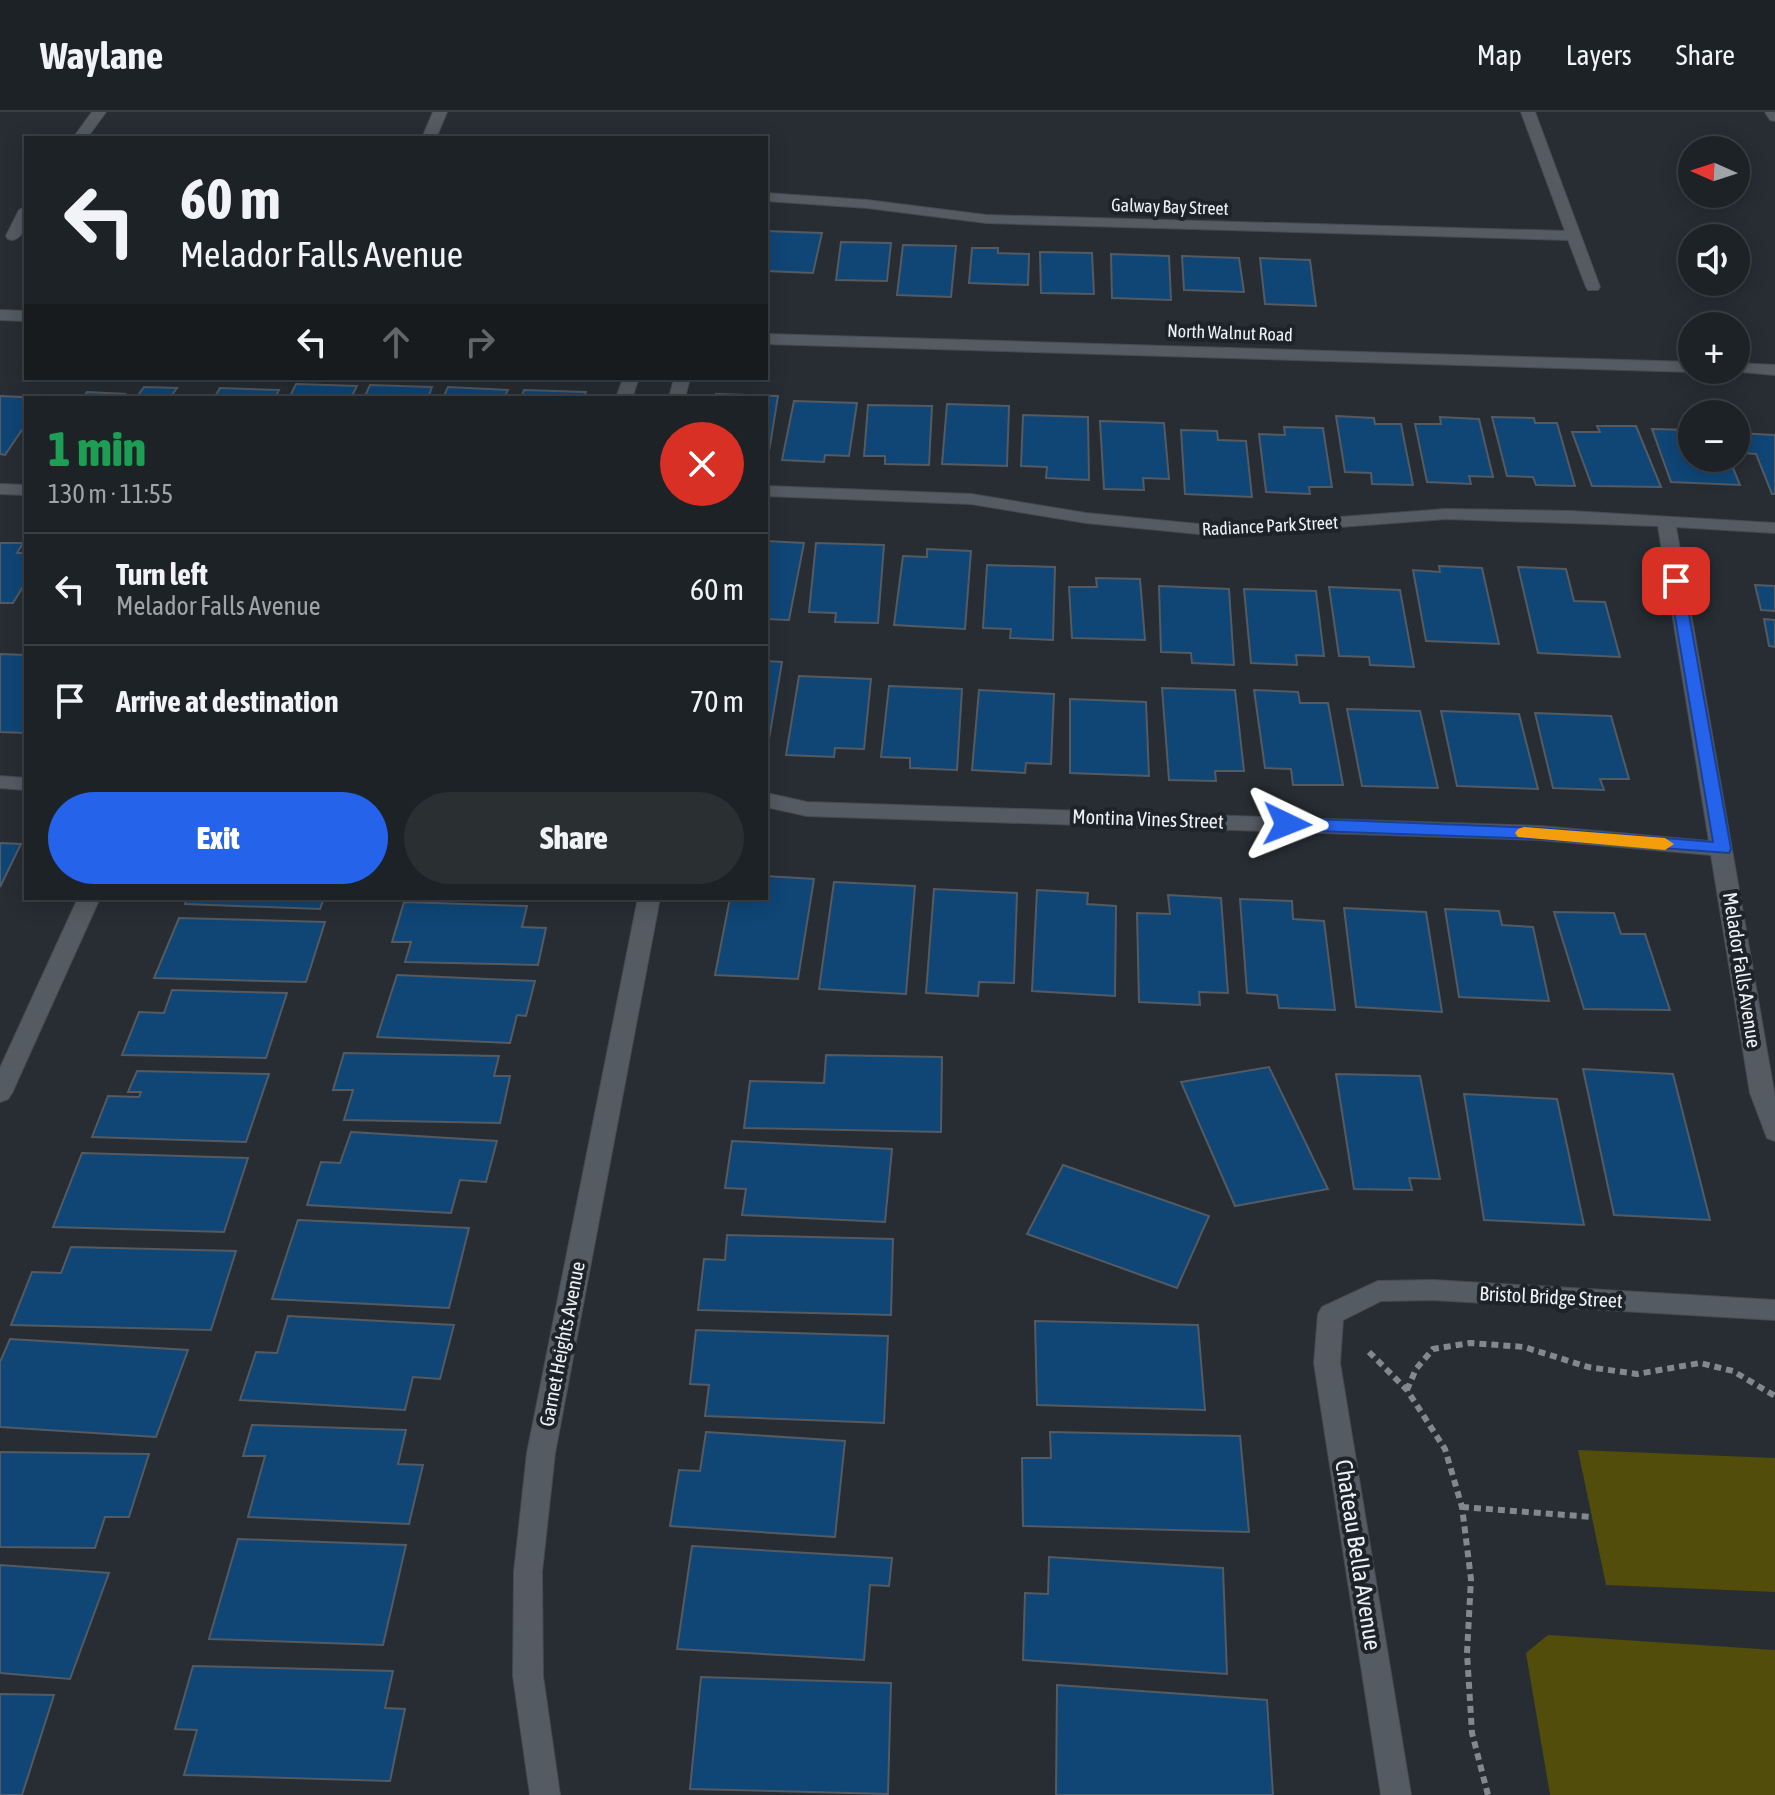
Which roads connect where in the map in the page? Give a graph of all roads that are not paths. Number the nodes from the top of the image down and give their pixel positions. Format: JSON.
{"nodes":[{"id":1,"x":99,"y":112,"type":"edge"},
{"id":2,"x":440,"y":112,"type":"edge"},
{"id":3,"x":1528,"y":112,"type":"edge"},
{"id":4,"x":81,"y":136,"type":"edge"},
{"id":5,"x":430,"y":136,"type":"edge"},
{"id":6,"x":768,"y":197,"type":"edge"},
{"id":7,"x":24,"y":214,"type":"edge"},
{"id":8,"x":13,"y":236,"type":"dead end"},
{"id":9,"x":1573,"y":236,"type":"junction"},
{"id":10,"x":1593,"y":287,"type":"dead end"},
{"id":11,"x":0,"y":315,"type":"edge"},
{"id":12,"x":24,"y":316,"type":"edge"},
{"id":13,"x":768,"y":339,"type":"edge"},
{"id":14,"x":1678,"y":367,"type":"edge"},
{"id":15,"x":1750,"y":369,"type":"edge"},
{"id":16,"x":1775,"y":370,"type":"edge"},
{"id":17,"x":0,"y":489,"type":"edge"},
{"id":18,"x":24,"y":490,"type":"edge"},
{"id":19,"x":768,"y":491,"type":"edge"},
{"id":20,"x":1666,"y":522,"type":"junction"},
{"id":21,"x":1775,"y":528,"type":"edge"},
{"id":22,"x":0,"y":782,"type":"edge"},
{"id":23,"x":24,"y":784,"type":"edge"},
{"id":24,"x":768,"y":800,"type":"edge"},
{"id":25,"x":1722,"y":849,"type":"junction"},
{"id":26,"x":88,"y":900,"type":"edge"},
{"id":27,"x":649,"y":900,"type":"edge"},
{"id":28,"x":0,"y":1093,"type":"edge"},
{"id":29,"x":1775,"y":1132,"type":"edge"},
{"id":30,"x":1775,"y":1310,"type":"edge"},
{"id":31,"x":1331,"y":1314,"type":"joint"},
{"id":32,"x":545,"y":1795,"type":"edge"},
{"id":33,"x":1396,"y":1795,"type":"edge"}],
"edges":[{"from":1,"to":4,"type":"street"},
{"from":2,"to":5,"type":"street"},
{"from":3,"to":9,"type":"street"},
{"from":6,"to":9,"type":"street","name":"Galway Bay Street"},
{"from":7,"to":8,"type":"street"},
{"from":9,"to":10,"type":"street"},
{"from":11,"to":12,"type":"street"},
{"from":13,"to":14,"type":"street","name":"North Walnut Road"},
{"from":15,"to":16,"type":"street"},
{"from":17,"to":18,"type":"street"},
{"from":19,"to":20,"type":"street","name":"Radiance Park Street"},
{"from":20,"to":21,"type":"street","name":"Radiance Park Street"},
{"from":20,"to":25,"type":"street","name":"Melador Falls Avenue"},
{"from":22,"to":23,"type":"street"},
{"from":24,"to":25,"type":"street","name":"Montina Vines Street"},
{"from":25,"to":29,"type":"street","name":"Melador Falls Avenue"},
{"from":26,"to":28,"type":"street"},
{"from":27,"to":32,"type":"street","name":"Garnet Heights Avenue"},
{"from":30,"to":31,"type":"street","name":"Bristol Bridge Street"},
{"from":31,"to":33,"type":"street","name":"Chateau Bella Avenue"}]}
